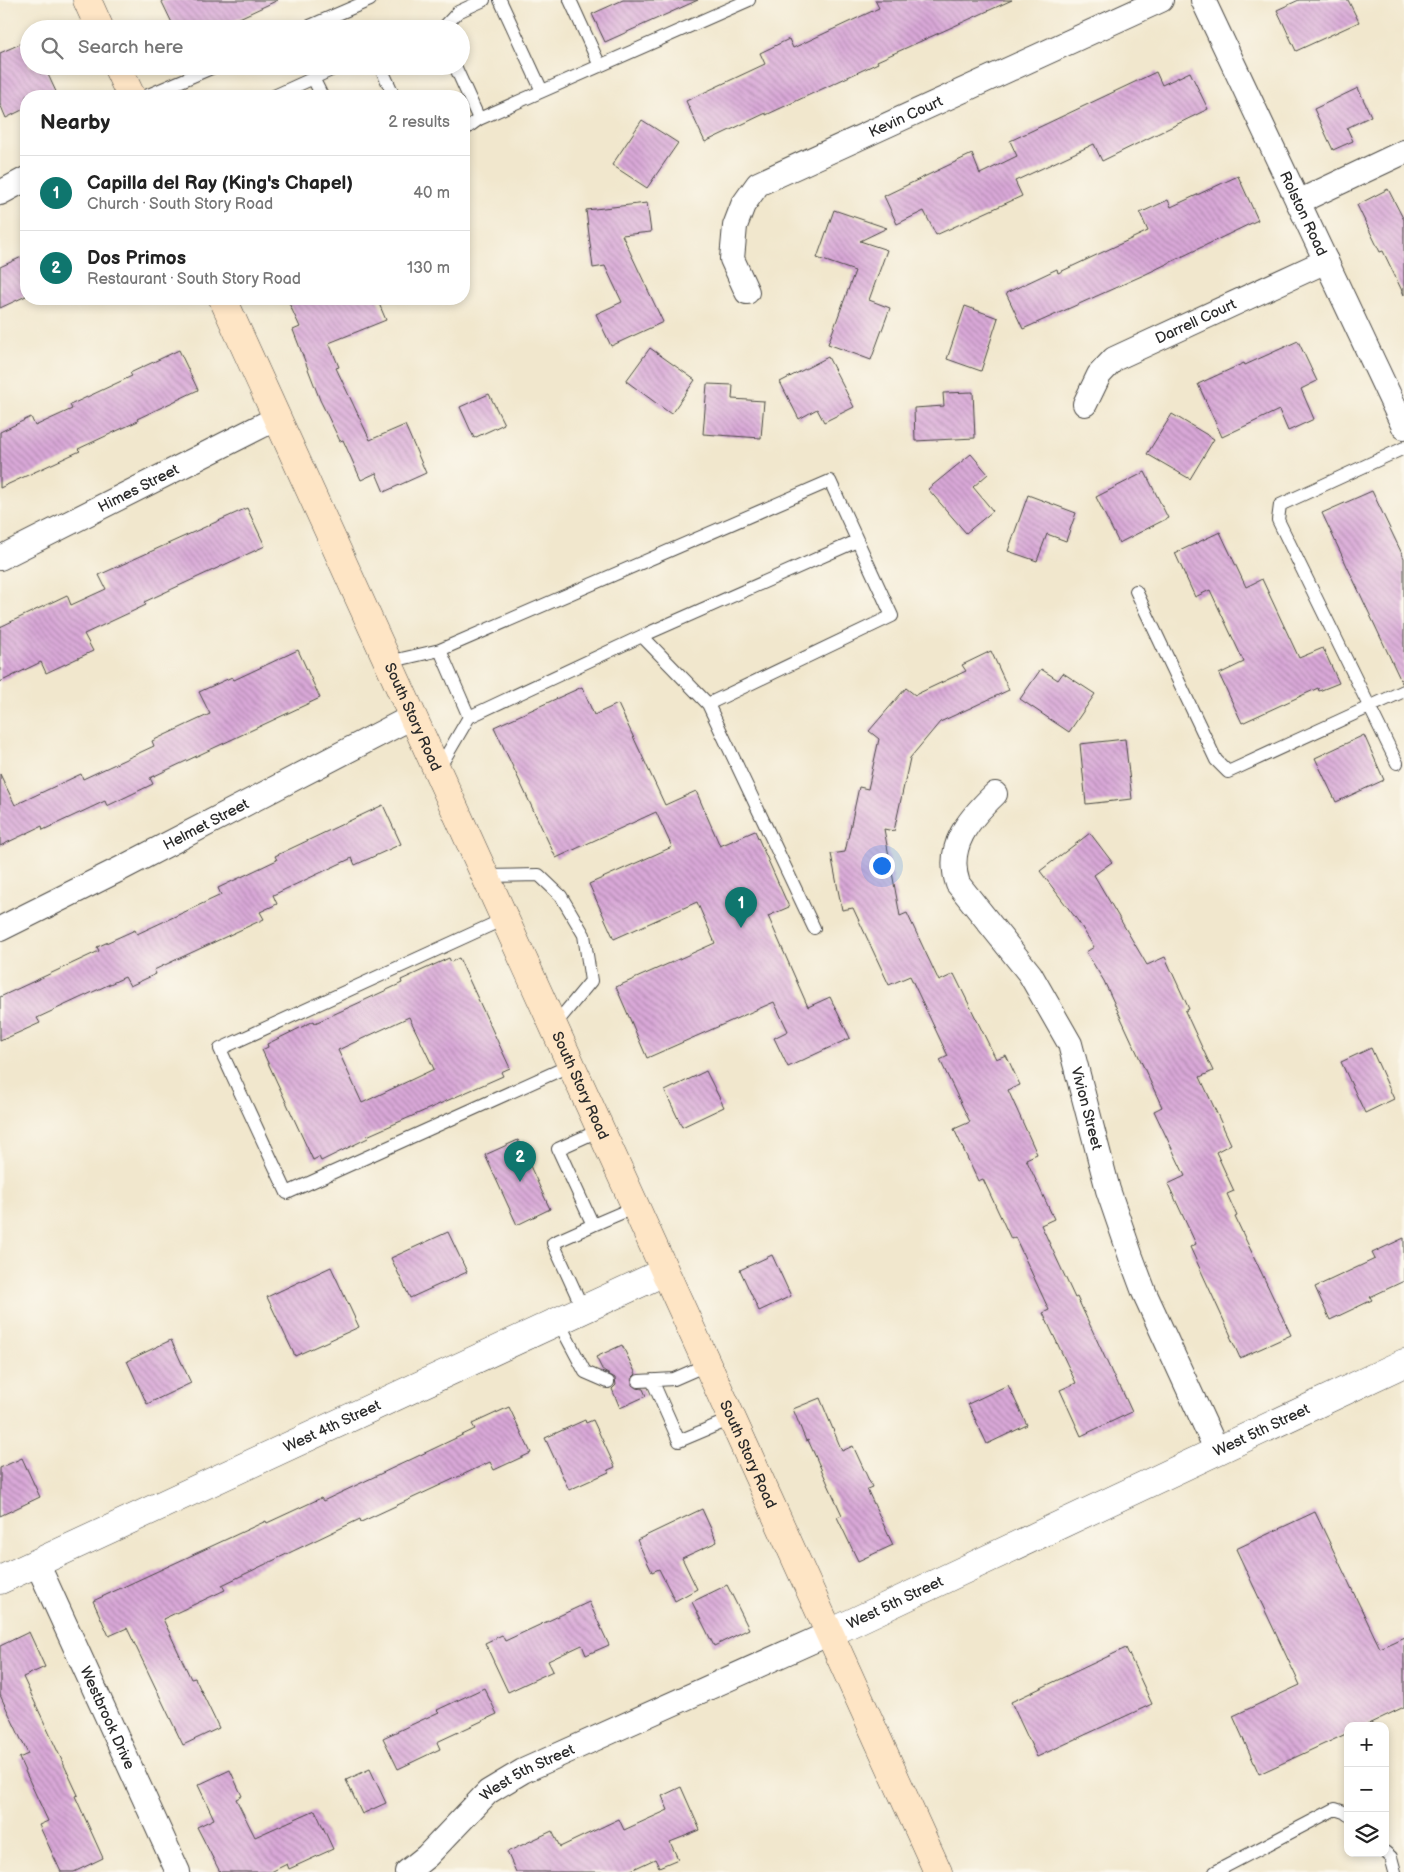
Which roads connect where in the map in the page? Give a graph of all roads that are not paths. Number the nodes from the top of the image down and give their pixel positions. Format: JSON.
{"nodes":[{"id":1,"x":87,"y":0,"type":"edge"},
{"id":2,"x":370,"y":0,"type":"edge"},
{"id":3,"x":484,"y":0,"type":"edge"},
{"id":4,"x":500,"y":0,"type":"edge"},
{"id":5,"x":570,"y":0,"type":"edge"},
{"id":6,"x":749,"y":0,"type":"edge"},
{"id":7,"x":1161,"y":0,"type":"edge"},
{"id":8,"x":1203,"y":0,"type":"edge"},
{"id":9,"x":96,"y":20,"type":"edge"},
{"id":10,"x":324,"y":20,"type":"edge"},
{"id":11,"x":451,"y":20,"type":"edge"},
{"id":12,"x":600,"y":66,"type":"junction"},
{"id":13,"x":121,"y":75,"type":"edge"},
{"id":14,"x":195,"y":75,"type":"edge"},
{"id":15,"x":320,"y":75,"type":"edge"},
{"id":16,"x":384,"y":75,"type":"edge"},
{"id":17,"x":459,"y":75,"type":"edge"},
{"id":18,"x":313,"y":78,"type":"junction"},
{"id":19,"x":128,"y":90,"type":"edge"},
{"id":20,"x":160,"y":90,"type":"edge"},
{"id":21,"x":287,"y":90,"type":"edge"},
{"id":22,"x":319,"y":90,"type":"edge"},
{"id":23,"x":391,"y":90,"type":"edge"},
{"id":24,"x":466,"y":90,"type":"edge"},
{"id":25,"x":542,"y":91,"type":"junction"},
{"id":26,"x":470,"y":99,"type":"edge"},
{"id":27,"x":479,"y":119,"type":"junction"},
{"id":28,"x":470,"y":126,"type":"edge"},
{"id":29,"x":1404,"y":152,"type":"edge"},
{"id":30,"x":20,"y":182,"type":"edge"},
{"id":31,"x":0,"y":193,"type":"edge"},
{"id":32,"x":1298,"y":202,"type":"junction"},
{"id":33,"x":1326,"y":261,"type":"junction"},
{"id":34,"x":747,"y":292,"type":"dead end"},
{"id":35,"x":226,"y":305,"type":"edge"},
{"id":36,"x":1085,"y":404,"type":"dead end"},
{"id":37,"x":277,"y":418,"type":"junction"},
{"id":38,"x":1404,"y":427,"type":"edge"},
{"id":39,"x":1404,"y":448,"type":"edge"},
{"id":40,"x":858,"y":542,"type":"junction"},
{"id":41,"x":0,"y":558,"type":"edge"},
{"id":42,"x":1136,"y":591,"type":"dead end"},
{"id":43,"x":642,"y":636,"type":"junction"},
{"id":44,"x":440,"y":650,"type":"junction"},
{"id":45,"x":388,"y":662,"type":"junction"},
{"id":46,"x":1404,"y":691,"type":"edge"},
{"id":47,"x":708,"y":704,"type":"junction"},
{"id":48,"x":1369,"y":707,"type":"junction"},
{"id":49,"x":412,"y":717,"type":"junction"},
{"id":50,"x":469,"y":717,"type":"junction"},
{"id":51,"x":1396,"y":763,"type":"dead end"},
{"id":52,"x":437,"y":771,"type":"junction"},
{"id":53,"x":995,"y":794,"type":"dead end"},
{"id":54,"x":485,"y":876,"type":"junction"},
{"id":55,"x":504,"y":919,"type":"junction"},
{"id":56,"x":814,"y":928,"type":"dead end"},
{"id":57,"x":0,"y":929,"type":"edge"},
{"id":58,"x":553,"y":1028,"type":"junction"},
{"id":59,"x":570,"y":1065,"type":"junction"},
{"id":60,"x":600,"y":1130,"type":"junction"},
{"id":61,"x":635,"y":1207,"type":"junction"},
{"id":62,"x":593,"y":1225,"type":"junction"},
{"id":63,"x":664,"y":1272,"type":"junction"},
{"id":64,"x":584,"y":1309,"type":"junction"},
{"id":65,"x":558,"y":1321,"type":"junction"},
{"id":66,"x":1404,"y":1363,"type":"edge"},
{"id":67,"x":706,"y":1365,"type":"junction"},
{"id":68,"x":608,"y":1382,"type":"dead end"},
{"id":69,"x":731,"y":1419,"type":"junction"},
{"id":70,"x":1217,"y":1451,"type":"junction"},
{"id":71,"x":37,"y":1563,"type":"junction"},
{"id":72,"x":0,"y":1580,"type":"edge"},
{"id":73,"x":828,"y":1634,"type":"junction"},
{"id":74,"x":1344,"y":1812,"type":"edge"},
{"id":75,"x":1389,"y":1856,"type":"edge"},
{"id":76,"x":178,"y":1872,"type":"edge"},
{"id":77,"x":406,"y":1872,"type":"edge"},
{"id":78,"x":938,"y":1872,"type":"edge"},
{"id":79,"x":1215,"y":1872,"type":"edge"},
{"id":80,"x":1395,"y":1872,"type":"edge"}],
"edges":[{"from":1,"to":9,"type":"main road"},
{"from":2,"to":10,"type":"lane"},
{"from":3,"to":11,"type":"lane"},
{"from":4,"to":25,"type":"lane"},
{"from":5,"to":12,"type":"lane"},
{"from":6,"to":12,"type":"lane"},
{"from":7,"to":34,"type":"street","name":"Kevin Court"},
{"from":8,"to":32,"type":"street","name":"Rolston Road"},
{"from":12,"to":25,"type":"lane"},
{"from":13,"to":19,"type":"main road"},
{"from":14,"to":20,"type":"lane"},
{"from":15,"to":18,"type":"lane"},
{"from":16,"to":23,"type":"lane"},
{"from":17,"to":24,"type":"lane"},
{"from":18,"to":21,"type":"lane"},
{"from":18,"to":22,"type":"lane"},
{"from":25,"to":27,"type":"lane"},
{"from":26,"to":27,"type":"lane"},
{"from":27,"to":28,"type":"lane"},
{"from":29,"to":32,"type":"street"},
{"from":30,"to":31,"type":"street"},
{"from":32,"to":33,"type":"street","name":"Rolston Road"},
{"from":33,"to":36,"type":"street","name":"Darrell Court"},
{"from":33,"to":38,"type":"street","name":"Rolston Road"},
{"from":35,"to":37,"type":"main road","name":"South Story Road"},
{"from":37,"to":41,"type":"street","name":"Himes Street"},
{"from":37,"to":45,"type":"main road","name":"South Story Road"},
{"from":39,"to":48,"type":"lane"},
{"from":40,"to":43,"type":"lane"},
{"from":40,"to":44,"type":"lane"},
{"from":40,"to":47,"type":"lane"},
{"from":42,"to":48,"type":"lane"},
{"from":43,"to":47,"type":"lane"},
{"from":43,"to":50,"type":"lane"},
{"from":44,"to":45,"type":"lane"},
{"from":44,"to":50,"type":"lane"},
{"from":45,"to":49,"type":"main road","name":"South Story Road"},
{"from":46,"to":48,"type":"lane"},
{"from":47,"to":56,"type":"lane"},
{"from":48,"to":51,"type":"lane"},
{"from":49,"to":52,"type":"main road","name":"South Story Road"},
{"from":49,"to":57,"type":"street","name":"Helmet Street"},
{"from":50,"to":52,"type":"lane"},
{"from":52,"to":54,"type":"main road","name":"South Story Road"},
{"from":53,"to":70,"type":"street","name":"Vivion Street"},
{"from":54,"to":55,"type":"main road","name":"South Story Road"},
{"from":54,"to":58,"type":"lane"},
{"from":55,"to":58,"type":"main road","name":"South Story Road"},
{"from":55,"to":59,"type":"lane"},
{"from":58,"to":59,"type":"main road","name":"South Story Road"},
{"from":59,"to":60,"type":"main road","name":"South Story Road"},
{"from":60,"to":61,"type":"main road","name":"South Story Road"},
{"from":60,"to":62,"type":"lane"},
{"from":61,"to":62,"type":"lane"},
{"from":61,"to":63,"type":"main road","name":"South Story Road"},
{"from":62,"to":64,"type":"lane"},
{"from":63,"to":64,"type":"street","name":"West 4th Street"},
{"from":63,"to":67,"type":"main road","name":"South Story Road"},
{"from":64,"to":65,"type":"street","name":"West 4th Street"},
{"from":65,"to":68,"type":"lane"},
{"from":65,"to":71,"type":"street","name":"West 4th Street"},
{"from":66,"to":70,"type":"street","name":"West 5th Street"},
{"from":67,"to":69,"type":"main road","name":"South Story Road"},
{"from":67,"to":69,"type":"lane"},
{"from":69,"to":73,"type":"main road","name":"South Story Road"},
{"from":70,"to":73,"type":"street","name":"West 5th Street"},
{"from":71,"to":72,"type":"street","name":"West 4th Street"},
{"from":71,"to":76,"type":"street","name":"Westbrook Drive"},
{"from":73,"to":77,"type":"street","name":"West 5th Street"},
{"from":73,"to":78,"type":"main road","name":"South Story Road"},
{"from":74,"to":79,"type":"lane"},
{"from":75,"to":80,"type":"lane"}]}
